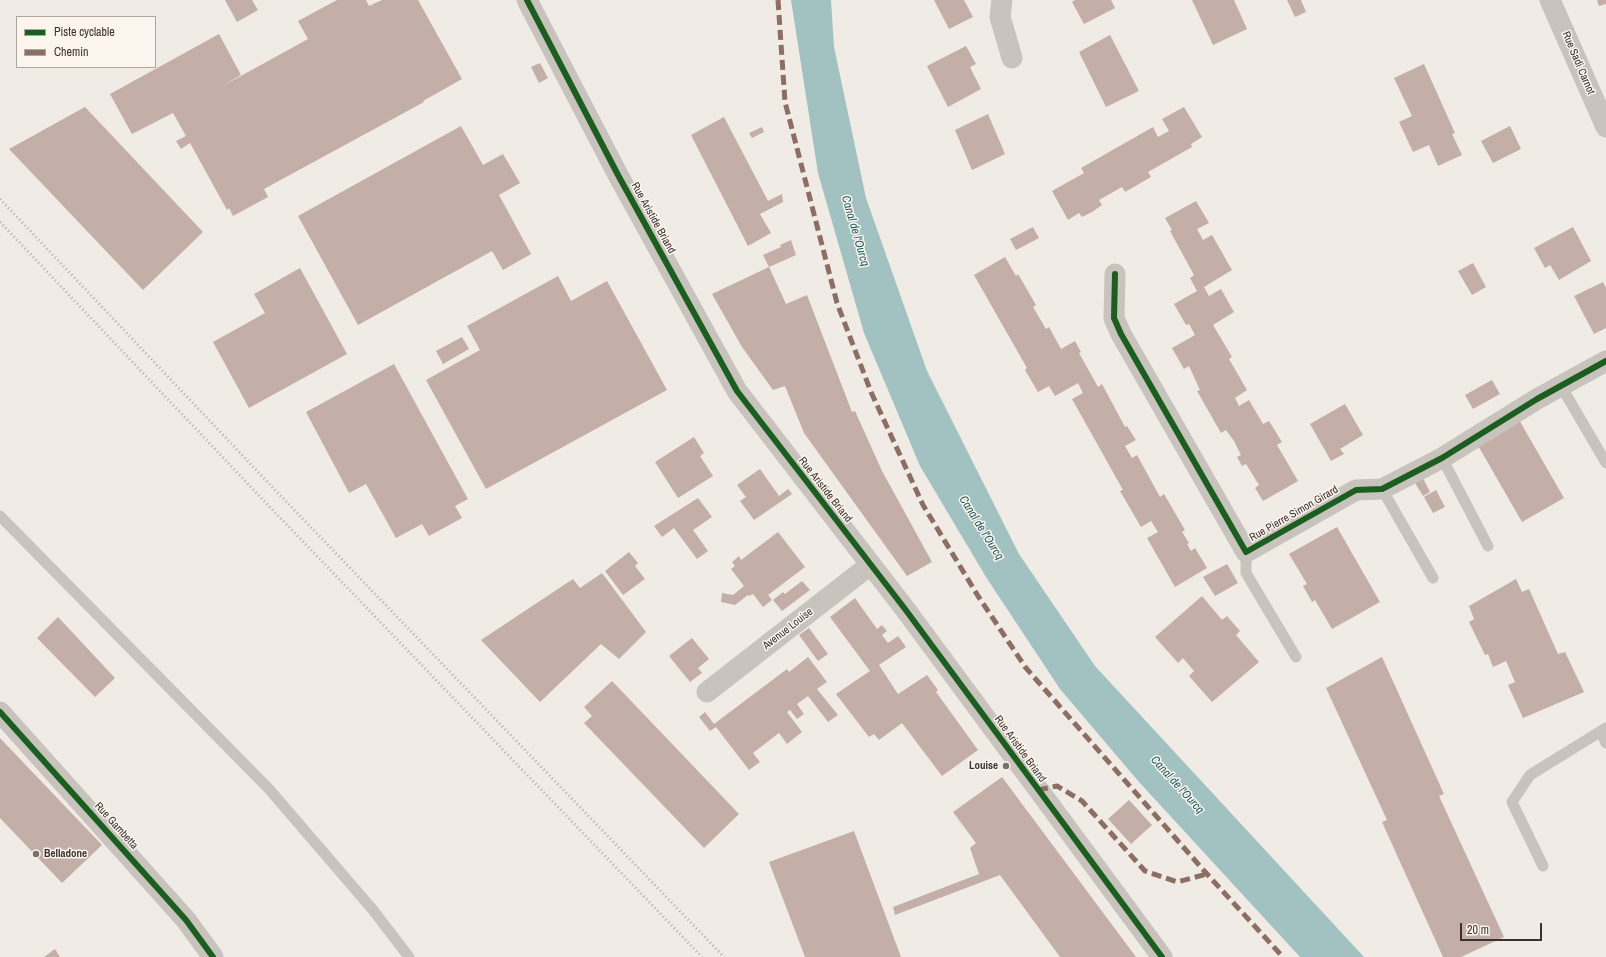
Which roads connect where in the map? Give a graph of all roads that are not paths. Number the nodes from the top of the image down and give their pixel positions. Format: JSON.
{"nodes":[{"id":1,"x":527,"y":0,"type":"edge"},
{"id":2,"x":1002,"y":0,"type":"edge"},
{"id":3,"x":1550,"y":0,"type":"edge"},
{"id":4,"x":1012,"y":58,"type":"dead end"},
{"id":5,"x":1606,"y":127,"type":"edge"},
{"id":6,"x":1115,"y":274,"type":"dead end"},
{"id":7,"x":1606,"y":361,"type":"edge"},
{"id":8,"x":1561,"y":386,"type":"junction"},
{"id":9,"x":1442,"y":458,"type":"junction"},
{"id":10,"x":1606,"y":463,"type":"edge"},
{"id":11,"x":1382,"y":489,"type":"junction"},
{"id":12,"x":0,"y":516,"type":"edge"},
{"id":13,"x":1488,"y":546,"type":"dead end"},
{"id":14,"x":1246,"y":552,"type":"junction"},
{"id":15,"x":870,"y":566,"type":"junction"},
{"id":16,"x":1433,"y":578,"type":"dead end"},
{"id":17,"x":1296,"y":657,"type":"dead end"},
{"id":18,"x":706,"y":692,"type":"dead end"},
{"id":19,"x":0,"y":712,"type":"edge"},
{"id":20,"x":1603,"y":730,"type":"edge"},
{"id":21,"x":1606,"y":743,"type":"edge"},
{"id":22,"x":1543,"y":866,"type":"dead end"},
{"id":23,"x":213,"y":957,"type":"edge"},
{"id":24,"x":409,"y":957,"type":"edge"},
{"id":25,"x":1162,"y":957,"type":"edge"}],
"edges":[{"from":1,"to":15,"type":"street","name":"Rue Aristide Briand"},
{"from":2,"to":4,"type":"street"},
{"from":3,"to":5,"type":"street","name":"Rue Sadi Carnot"},
{"from":6,"to":14,"type":"street","name":"Rue Pierre Simon Girard"},
{"from":7,"to":8,"type":"street","name":"Rue Pierre Simon Girard"},
{"from":8,"to":9,"type":"street","name":"Rue Pierre Simon Girard"},
{"from":8,"to":10,"type":"lane"},
{"from":9,"to":11,"type":"street","name":"Rue Pierre Simon Girard"},
{"from":9,"to":13,"type":"lane"},
{"from":11,"to":14,"type":"street","name":"Rue Pierre Simon Girard"},
{"from":11,"to":16,"type":"lane"},
{"from":12,"to":24,"type":"lane"},
{"from":14,"to":17,"type":"lane"},
{"from":15,"to":18,"type":"street","name":"Avenue Louise"},
{"from":15,"to":25,"type":"street","name":"Rue Aristide Briand"},
{"from":19,"to":23,"type":"street","name":"Rue Gambetta"},
{"from":20,"to":21,"type":"lane"},
{"from":20,"to":22,"type":"lane"}]}
